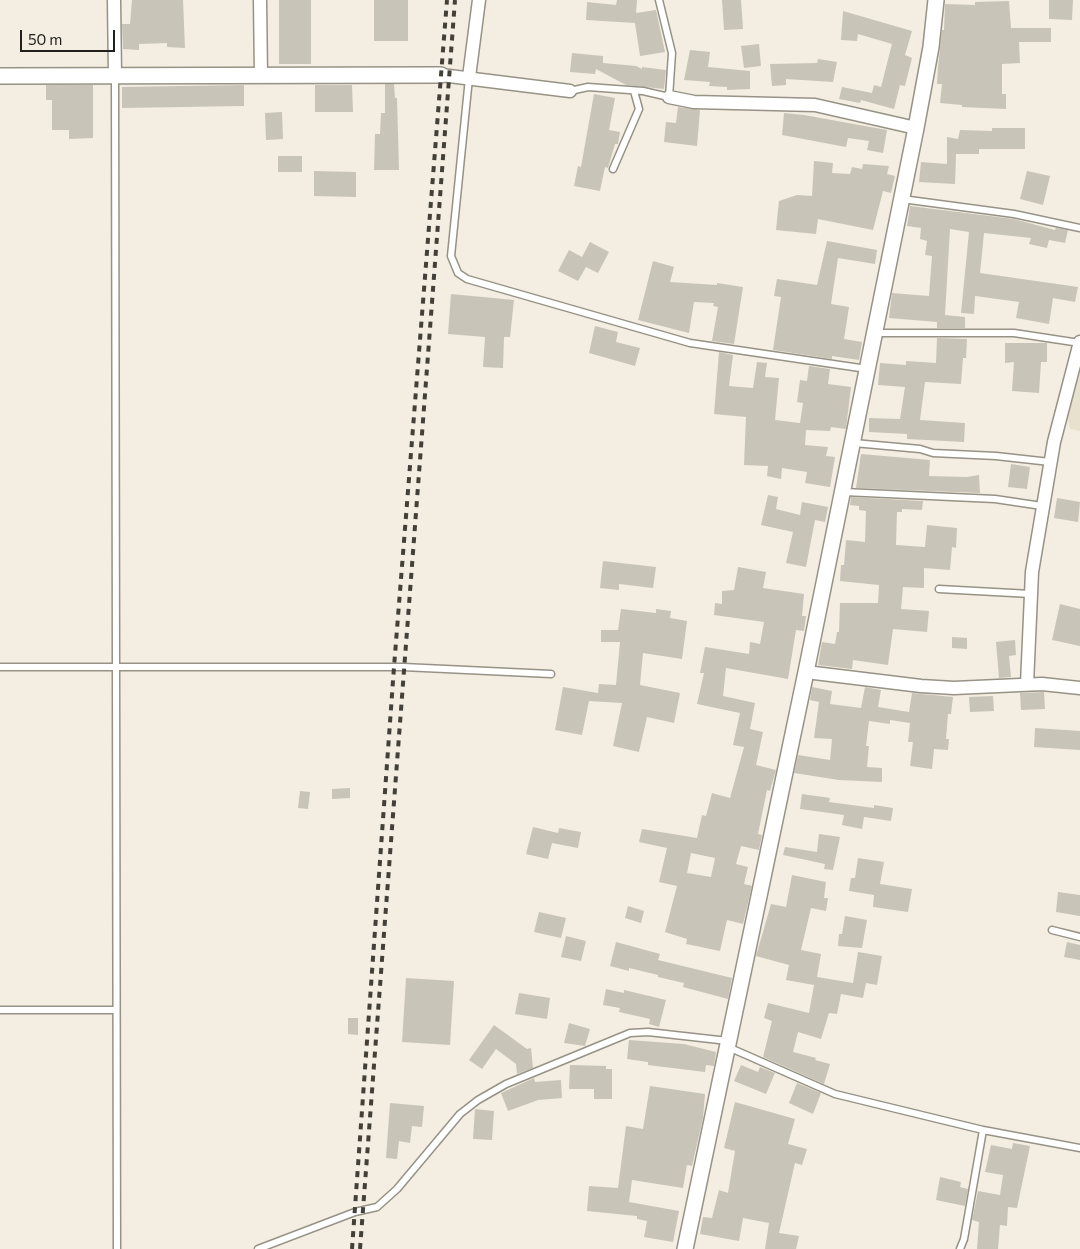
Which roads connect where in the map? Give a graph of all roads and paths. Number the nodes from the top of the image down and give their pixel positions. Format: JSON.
{"nodes":[{"id":1,"x":114,"y":0,"type":"edge"},
{"id":2,"x":260,"y":0,"type":"edge"},
{"id":3,"x":479,"y":0,"type":"edge"},
{"id":4,"x":659,"y":0,"type":"edge"},
{"id":5,"x":936,"y":0,"type":"edge"},
{"id":6,"x":442,"y":75,"type":"joint"},
{"id":7,"x":0,"y":76,"type":"edge"},
{"id":8,"x":115,"y":76,"type":"junction"},
{"id":9,"x":261,"y":76,"type":"junction"},
{"id":10,"x":470,"y":78,"type":"junction"},
{"id":11,"x":634,"y":90,"type":"junction"},
{"id":12,"x":570,"y":91,"type":"joint"},
{"id":13,"x":669,"y":97,"type":"junction"},
{"id":14,"x":916,"y":128,"type":"junction"},
{"id":15,"x":612,"y":169,"type":"dead end"},
{"id":16,"x":901,"y":199,"type":"junction"},
{"id":17,"x":1080,"y":228,"type":"edge"},
{"id":18,"x":873,"y":333,"type":"junction"},
{"id":19,"x":1080,"y":343,"type":"edge"},
{"id":20,"x":867,"y":369,"type":"junction"},
{"id":21,"x":852,"y":442,"type":"junction"},
{"id":22,"x":1050,"y":462,"type":"junction"},
{"id":23,"x":842,"y":492,"type":"junction"},
{"id":24,"x":1042,"y":506,"type":"junction"},
{"id":25,"x":939,"y":589,"type":"dead end"},
{"id":26,"x":1031,"y":594,"type":"junction"},
{"id":27,"x":0,"y":667,"type":"edge"},
{"id":28,"x":116,"y":667,"type":"junction"},
{"id":29,"x":806,"y":672,"type":"junction"},
{"id":30,"x":551,"y":674,"type":"dead end"},
{"id":31,"x":1027,"y":684,"type":"junction"},
{"id":32,"x":1080,"y":688,"type":"edge"},
{"id":33,"x":1052,"y":930,"type":"dead end"},
{"id":34,"x":1080,"y":936,"type":"edge"},
{"id":35,"x":0,"y":1010,"type":"edge"},
{"id":36,"x":116,"y":1010,"type":"junction"},
{"id":37,"x":728,"y":1044,"type":"junction"},
{"id":38,"x":984,"y":1130,"type":"junction"},
{"id":39,"x":1080,"y":1148,"type":"edge"},
{"id":40,"x":117,"y":1249,"type":"edge"},
{"id":41,"x":258,"y":1249,"type":"edge"},
{"id":42,"x":685,"y":1249,"type":"edge"},
{"id":43,"x":960,"y":1249,"type":"edge"}],
"edges":[{"from":1,"to":8,"type":"street"},
{"from":2,"to":9,"type":"street"},
{"from":3,"to":10,"type":"street"},
{"from":4,"to":13,"type":"lane"},
{"from":5,"to":14,"type":"street"},
{"from":6,"to":9,"type":"street"},
{"from":6,"to":10,"type":"street"},
{"from":7,"to":8,"type":"street"},
{"from":8,"to":9,"type":"street"},
{"from":8,"to":28,"type":"lane"},
{"from":10,"to":12,"type":"street"},
{"from":10,"to":20,"type":"lane"},
{"from":11,"to":12,"type":"lane"},
{"from":11,"to":13,"type":"lane"},
{"from":11,"to":15,"type":"lane"},
{"from":13,"to":14,"type":"street"},
{"from":14,"to":16,"type":"street"},
{"from":16,"to":17,"type":"lane"},
{"from":16,"to":18,"type":"street"},
{"from":18,"to":19,"type":"lane"},
{"from":18,"to":20,"type":"street"},
{"from":19,"to":22,"type":"street"},
{"from":20,"to":21,"type":"street"},
{"from":21,"to":22,"type":"lane"},
{"from":21,"to":23,"type":"street"},
{"from":22,"to":24,"type":"street"},
{"from":23,"to":24,"type":"lane"},
{"from":23,"to":29,"type":"street"},
{"from":24,"to":26,"type":"street"},
{"from":25,"to":26,"type":"lane"},
{"from":26,"to":31,"type":"street"},
{"from":27,"to":28,"type":"lane"},
{"from":28,"to":30,"type":"lane"},
{"from":28,"to":36,"type":"lane"},
{"from":29,"to":31,"type":"street"},
{"from":29,"to":37,"type":"street"},
{"from":31,"to":32,"type":"street"},
{"from":33,"to":34,"type":"lane"},
{"from":35,"to":36,"type":"lane"},
{"from":36,"to":40,"type":"lane"},
{"from":37,"to":38,"type":"lane"},
{"from":37,"to":41,"type":"lane"},
{"from":37,"to":42,"type":"street"},
{"from":38,"to":39,"type":"lane"},
{"from":38,"to":43,"type":"lane"}]}
